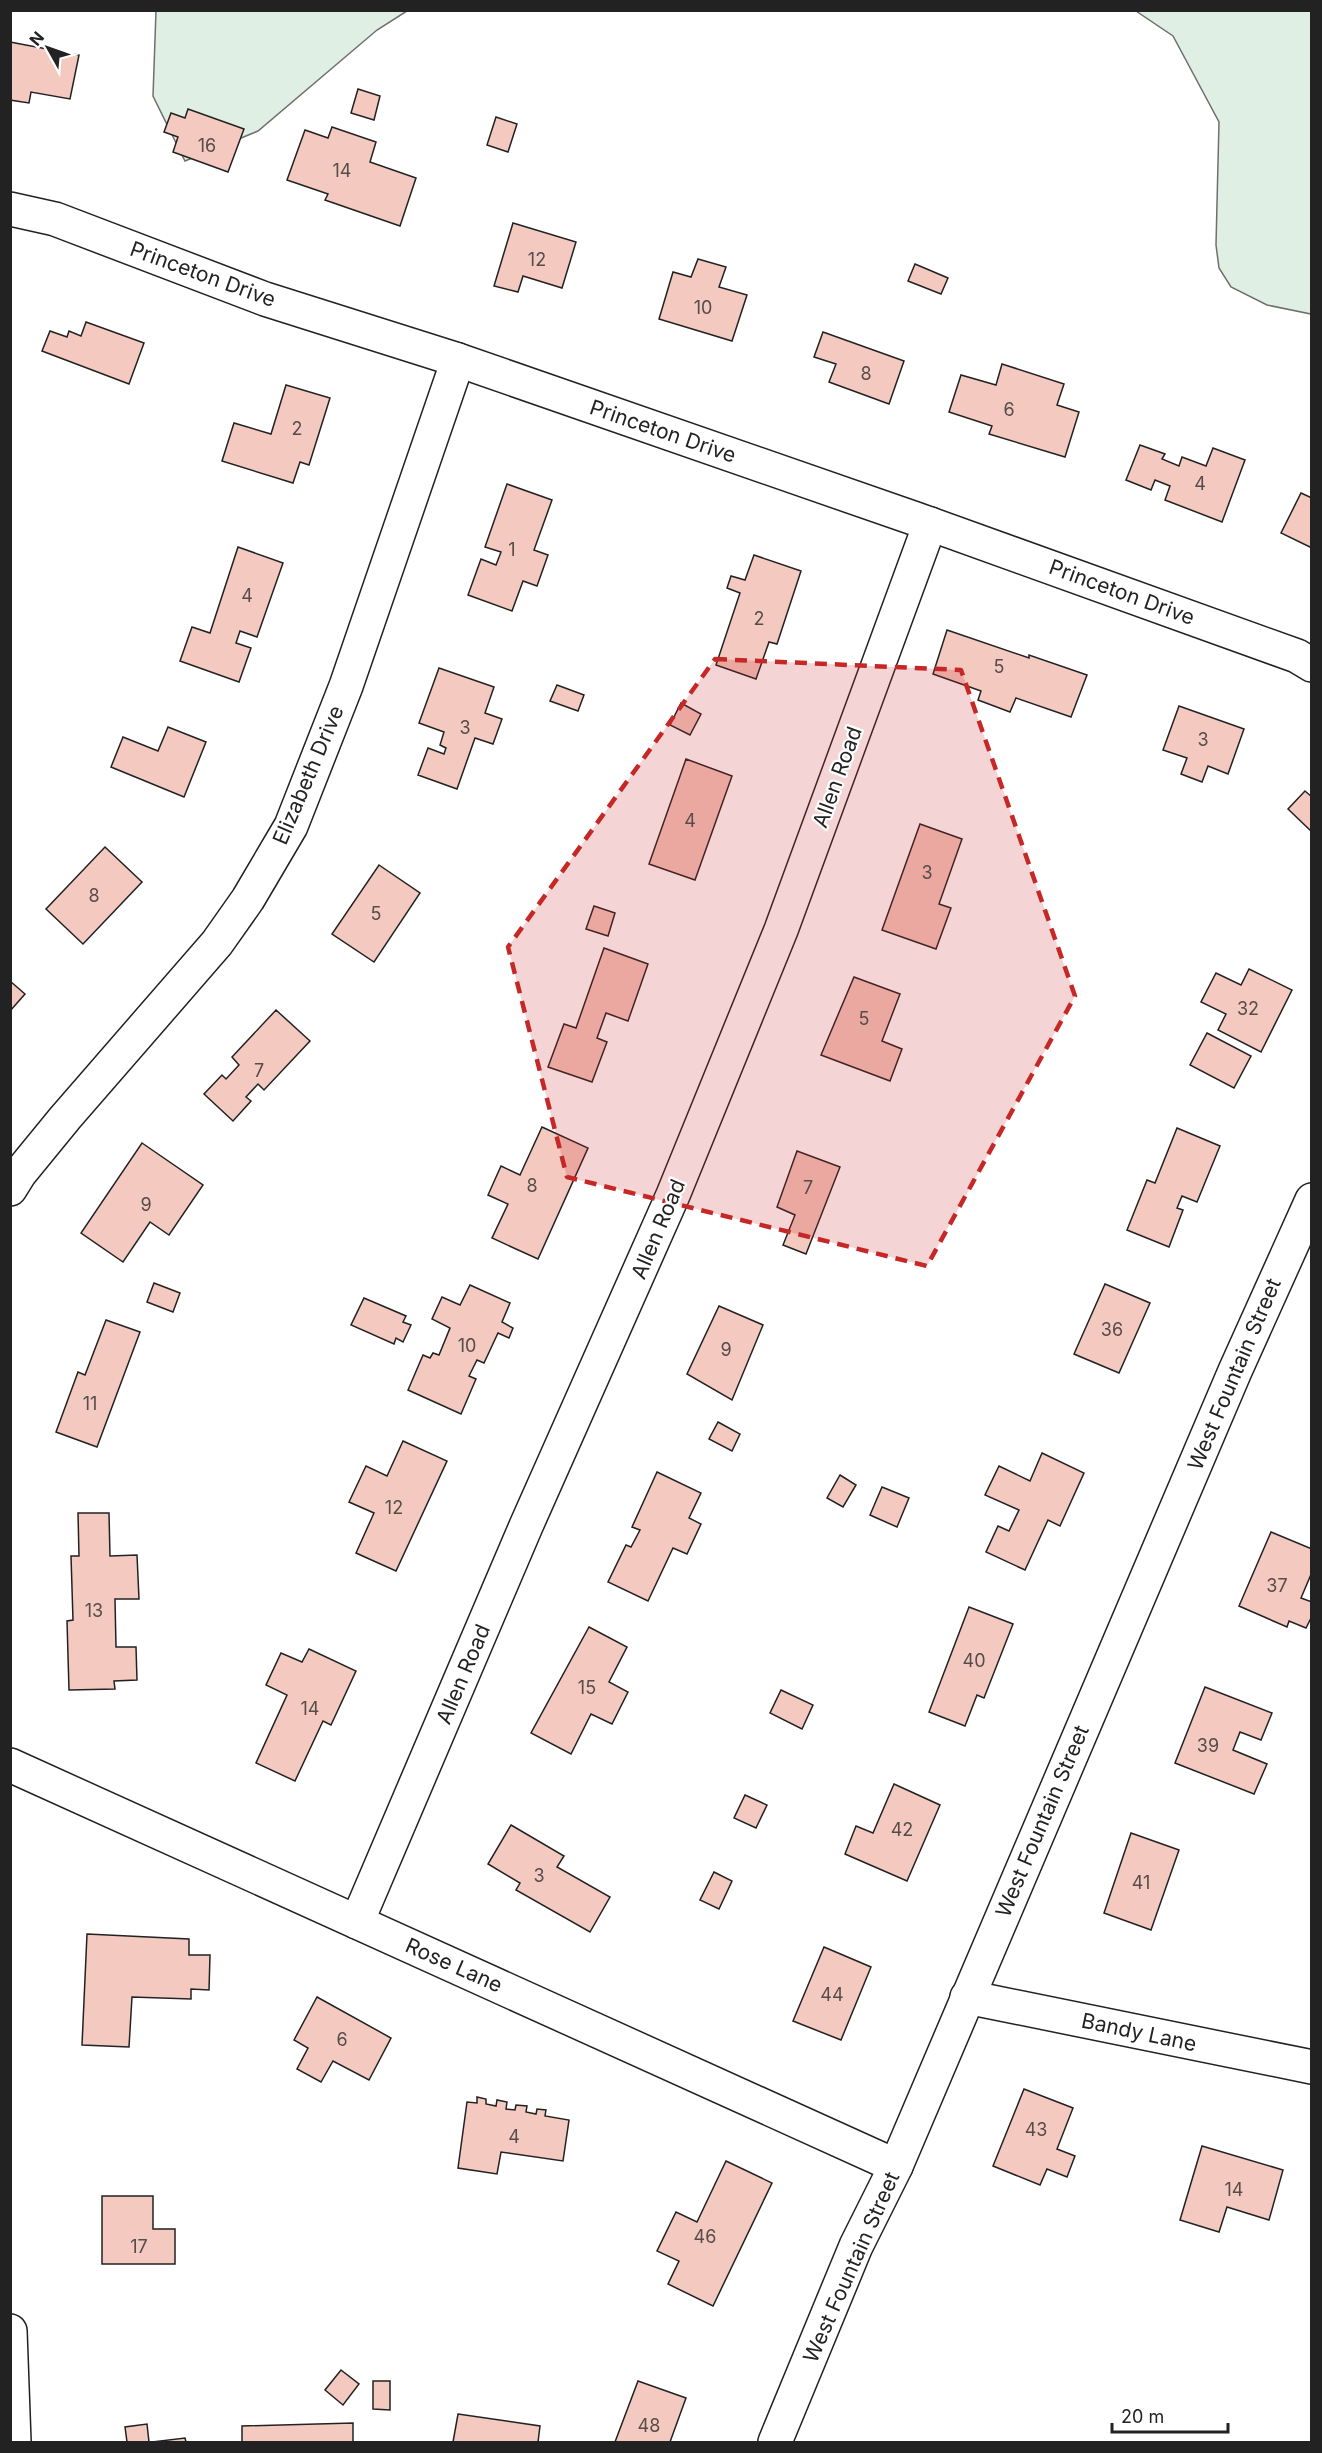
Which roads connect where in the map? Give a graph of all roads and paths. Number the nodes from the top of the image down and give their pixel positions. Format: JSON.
{"nodes":[{"id":1,"x":10,"y":209,"type":"edge"},
{"id":2,"x":458,"y":360,"type":"junction"},
{"id":3,"x":930,"y":524,"type":"junction"},
{"id":4,"x":1311,"y":665,"type":"edge"},
{"id":5,"x":10,"y":1189,"type":"edge"},
{"id":6,"x":1311,"y":1200,"type":"edge"},
{"id":7,"x":10,"y":1766,"type":"edge"},
{"id":8,"x":357,"y":1922,"type":"junction"},
{"id":9,"x":967,"y":1997,"type":"junction"},
{"id":10,"x":1311,"y":2067,"type":"edge"},
{"id":11,"x":896,"y":2166,"type":"junction"},
{"id":12,"x":10,"y":2331,"type":"edge"},
{"id":13,"x":14,"y":2442,"type":"edge"},
{"id":14,"x":775,"y":2442,"type":"edge"}],
"edges":[{"from":1,"to":2,"type":"street","name":"Princeton Drive"},
{"from":2,"to":3,"type":"street","name":"Princeton Drive"},
{"from":2,"to":5,"type":"street","name":"Elizabeth Drive"},
{"from":3,"to":4,"type":"street","name":"Princeton Drive"},
{"from":3,"to":8,"type":"street","name":"Allen Road"},
{"from":6,"to":9,"type":"street","name":"West Fountain Street"},
{"from":7,"to":8,"type":"street","name":"Rose Lane"},
{"from":8,"to":11,"type":"street","name":"Rose Lane"},
{"from":9,"to":10,"type":"street","name":"Bandy Lane"},
{"from":9,"to":11,"type":"street","name":"West Fountain Street"},
{"from":11,"to":14,"type":"street","name":"West Fountain Street"},
{"from":12,"to":13,"type":"street"}]}
